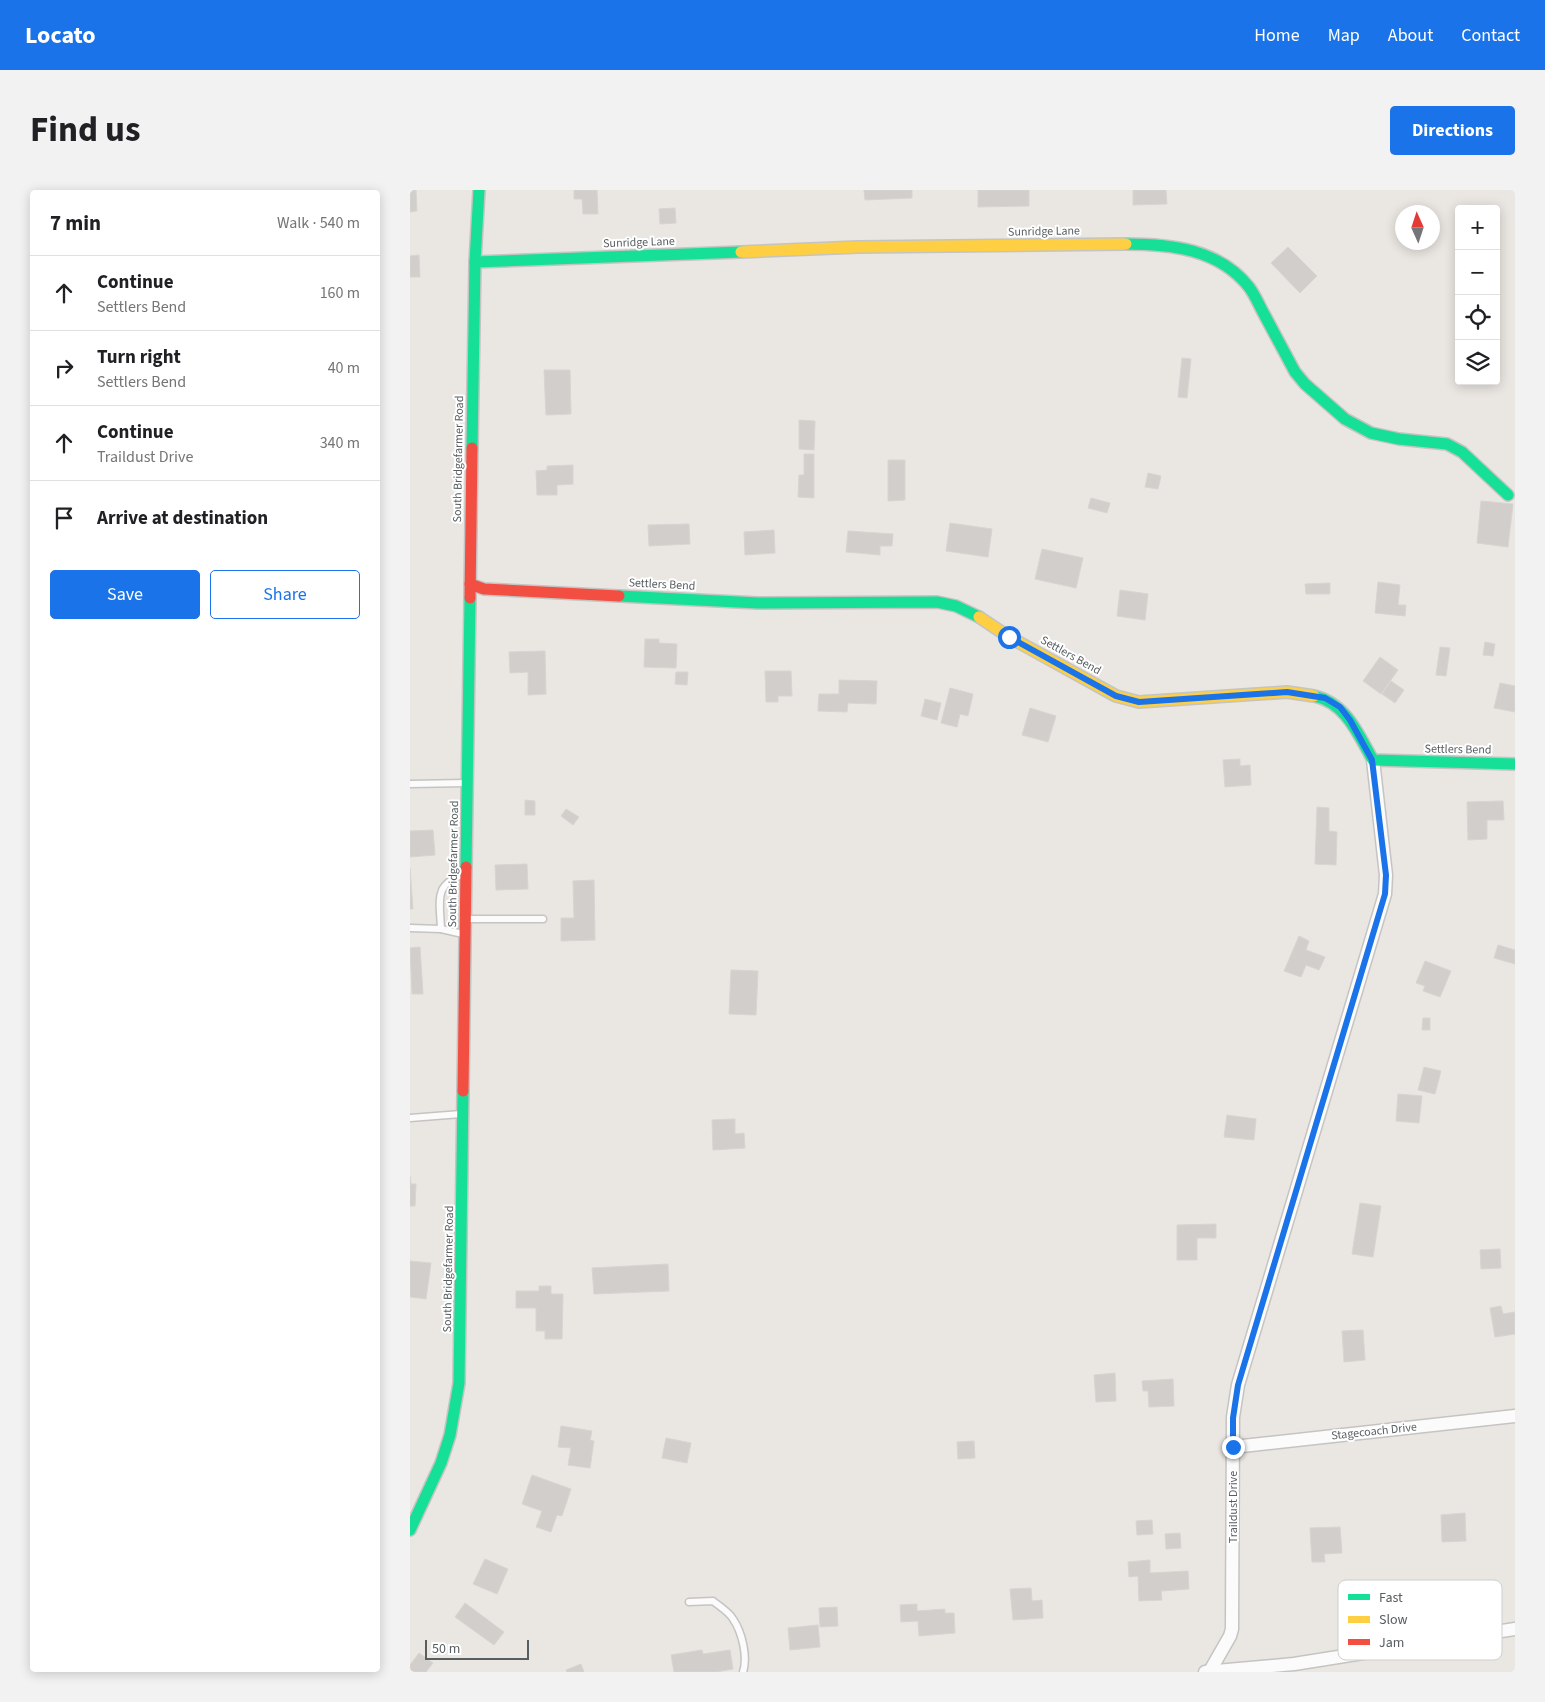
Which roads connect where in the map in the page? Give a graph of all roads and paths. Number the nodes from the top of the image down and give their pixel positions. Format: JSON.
{"nodes":[{"id":1,"x":479,"y":190,"type":"edge"},
{"id":2,"x":475,"y":262,"type":"junction"},
{"id":3,"x":1508,"y":495,"type":"dead end"},
{"id":4,"x":470,"y":584,"type":"junction"},
{"id":5,"x":1372,"y":760,"type":"junction"},
{"id":6,"x":1515,"y":764,"type":"edge"},
{"id":7,"x":410,"y":784,"type":"edge"},
{"id":8,"x":468,"y":784,"type":"junction"},
{"id":9,"x":467,"y":873,"type":"junction"},
{"id":10,"x":466,"y":919,"type":"junction"},
{"id":11,"x":543,"y":920,"type":"dead end"},
{"id":12,"x":410,"y":928,"type":"edge"},
{"id":13,"x":441,"y":929,"type":"junction"},
{"id":14,"x":466,"y":934,"type":"junction"},
{"id":15,"x":464,"y":1114,"type":"junction"},
{"id":16,"x":410,"y":1118,"type":"edge"},
{"id":17,"x":1515,"y":1416,"type":"edge"},
{"id":18,"x":1233,"y":1447,"type":"junction"},
{"id":19,"x":410,"y":1530,"type":"edge"},
{"id":20,"x":689,"y":1602,"type":"dead end"},
{"id":21,"x":1515,"y":1629,"type":"edge"},
{"id":22,"x":1502,"y":1631,"type":"edge"},
{"id":23,"x":1338,"y":1657,"type":"edge"},
{"id":24,"x":742,"y":1672,"type":"edge"},
{"id":25,"x":1207,"y":1672,"type":"edge"}],
"edges":[{"from":1,"to":2,"type":"street","name":"South Bridgefarmer Road"},
{"from":2,"to":3,"type":"street","name":"Sunridge Lane"},
{"from":2,"to":4,"type":"street","name":"South Bridgefarmer Road"},
{"from":4,"to":5,"type":"street","name":"Settlers Bend"},
{"from":4,"to":8,"type":"street","name":"South Bridgefarmer Road"},
{"from":5,"to":6,"type":"street","name":"Settlers Bend"},
{"from":5,"to":18,"type":"street","name":"Traildust Drive"},
{"from":7,"to":8,"type":"lane"},
{"from":8,"to":9,"type":"street","name":"South Bridgefarmer Road"},
{"from":9,"to":10,"type":"street","name":"South Bridgefarmer Road"},
{"from":9,"to":13,"type":"lane"},
{"from":10,"to":11,"type":"lane"},
{"from":10,"to":14,"type":"street","name":"South Bridgefarmer Road"},
{"from":12,"to":13,"type":"lane"},
{"from":13,"to":14,"type":"lane"},
{"from":14,"to":15,"type":"street","name":"South Bridgefarmer Road"},
{"from":15,"to":16,"type":"lane"},
{"from":15,"to":19,"type":"street","name":"South Bridgefarmer Road"},
{"from":17,"to":18,"type":"street","name":"Stagecoach Drive"},
{"from":18,"to":25,"type":"street","name":"Traildust Drive"},
{"from":20,"to":24,"type":"lane"},
{"from":21,"to":22,"type":"street"},
{"from":23,"to":25,"type":"street"}]}
